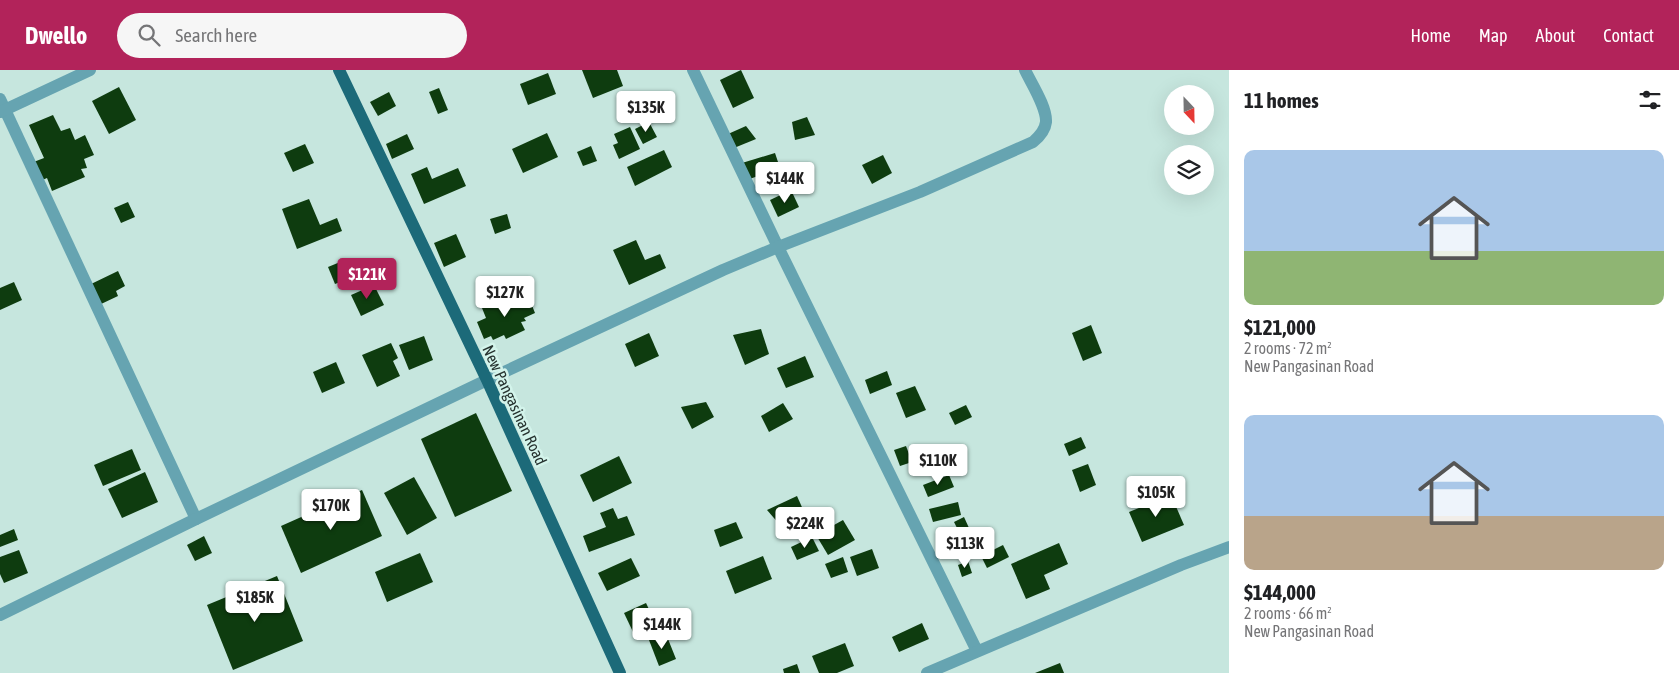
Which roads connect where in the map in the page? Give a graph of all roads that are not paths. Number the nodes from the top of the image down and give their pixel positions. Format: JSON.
{"nodes":[{"id":1,"x":90,"y":70,"type":"edge"},
{"id":2,"x":339,"y":70,"type":"edge"},
{"id":3,"x":693,"y":70,"type":"edge"},
{"id":4,"x":1025,"y":70,"type":"edge"},
{"id":5,"x":2,"y":107,"type":"edge"},
{"id":6,"x":778,"y":247,"type":"junction"},
{"id":7,"x":487,"y":380,"type":"junction"},
{"id":8,"x":196,"y":519,"type":"junction"},
{"id":9,"x":1229,"y":547,"type":"edge"},
{"id":10,"x":0,"y":615,"type":"edge"},
{"id":11,"x":977,"y":651,"type":"junction"},
{"id":12,"x":620,"y":673,"type":"edge"},
{"id":13,"x":927,"y":673,"type":"edge"}],
"edges":[{"from":1,"to":5,"type":"street"},
{"from":2,"to":7,"type":"main road","name":"New Pangasinan Road"},
{"from":3,"to":6,"type":"street"},
{"from":4,"to":6,"type":"street"},
{"from":5,"to":8,"type":"street"},
{"from":6,"to":7,"type":"street"},
{"from":6,"to":11,"type":"street"},
{"from":7,"to":8,"type":"street"},
{"from":7,"to":12,"type":"main road","name":"New Pangasinan Road"},
{"from":8,"to":10,"type":"street"},
{"from":9,"to":11,"type":"street"},
{"from":11,"to":13,"type":"street"}]}
